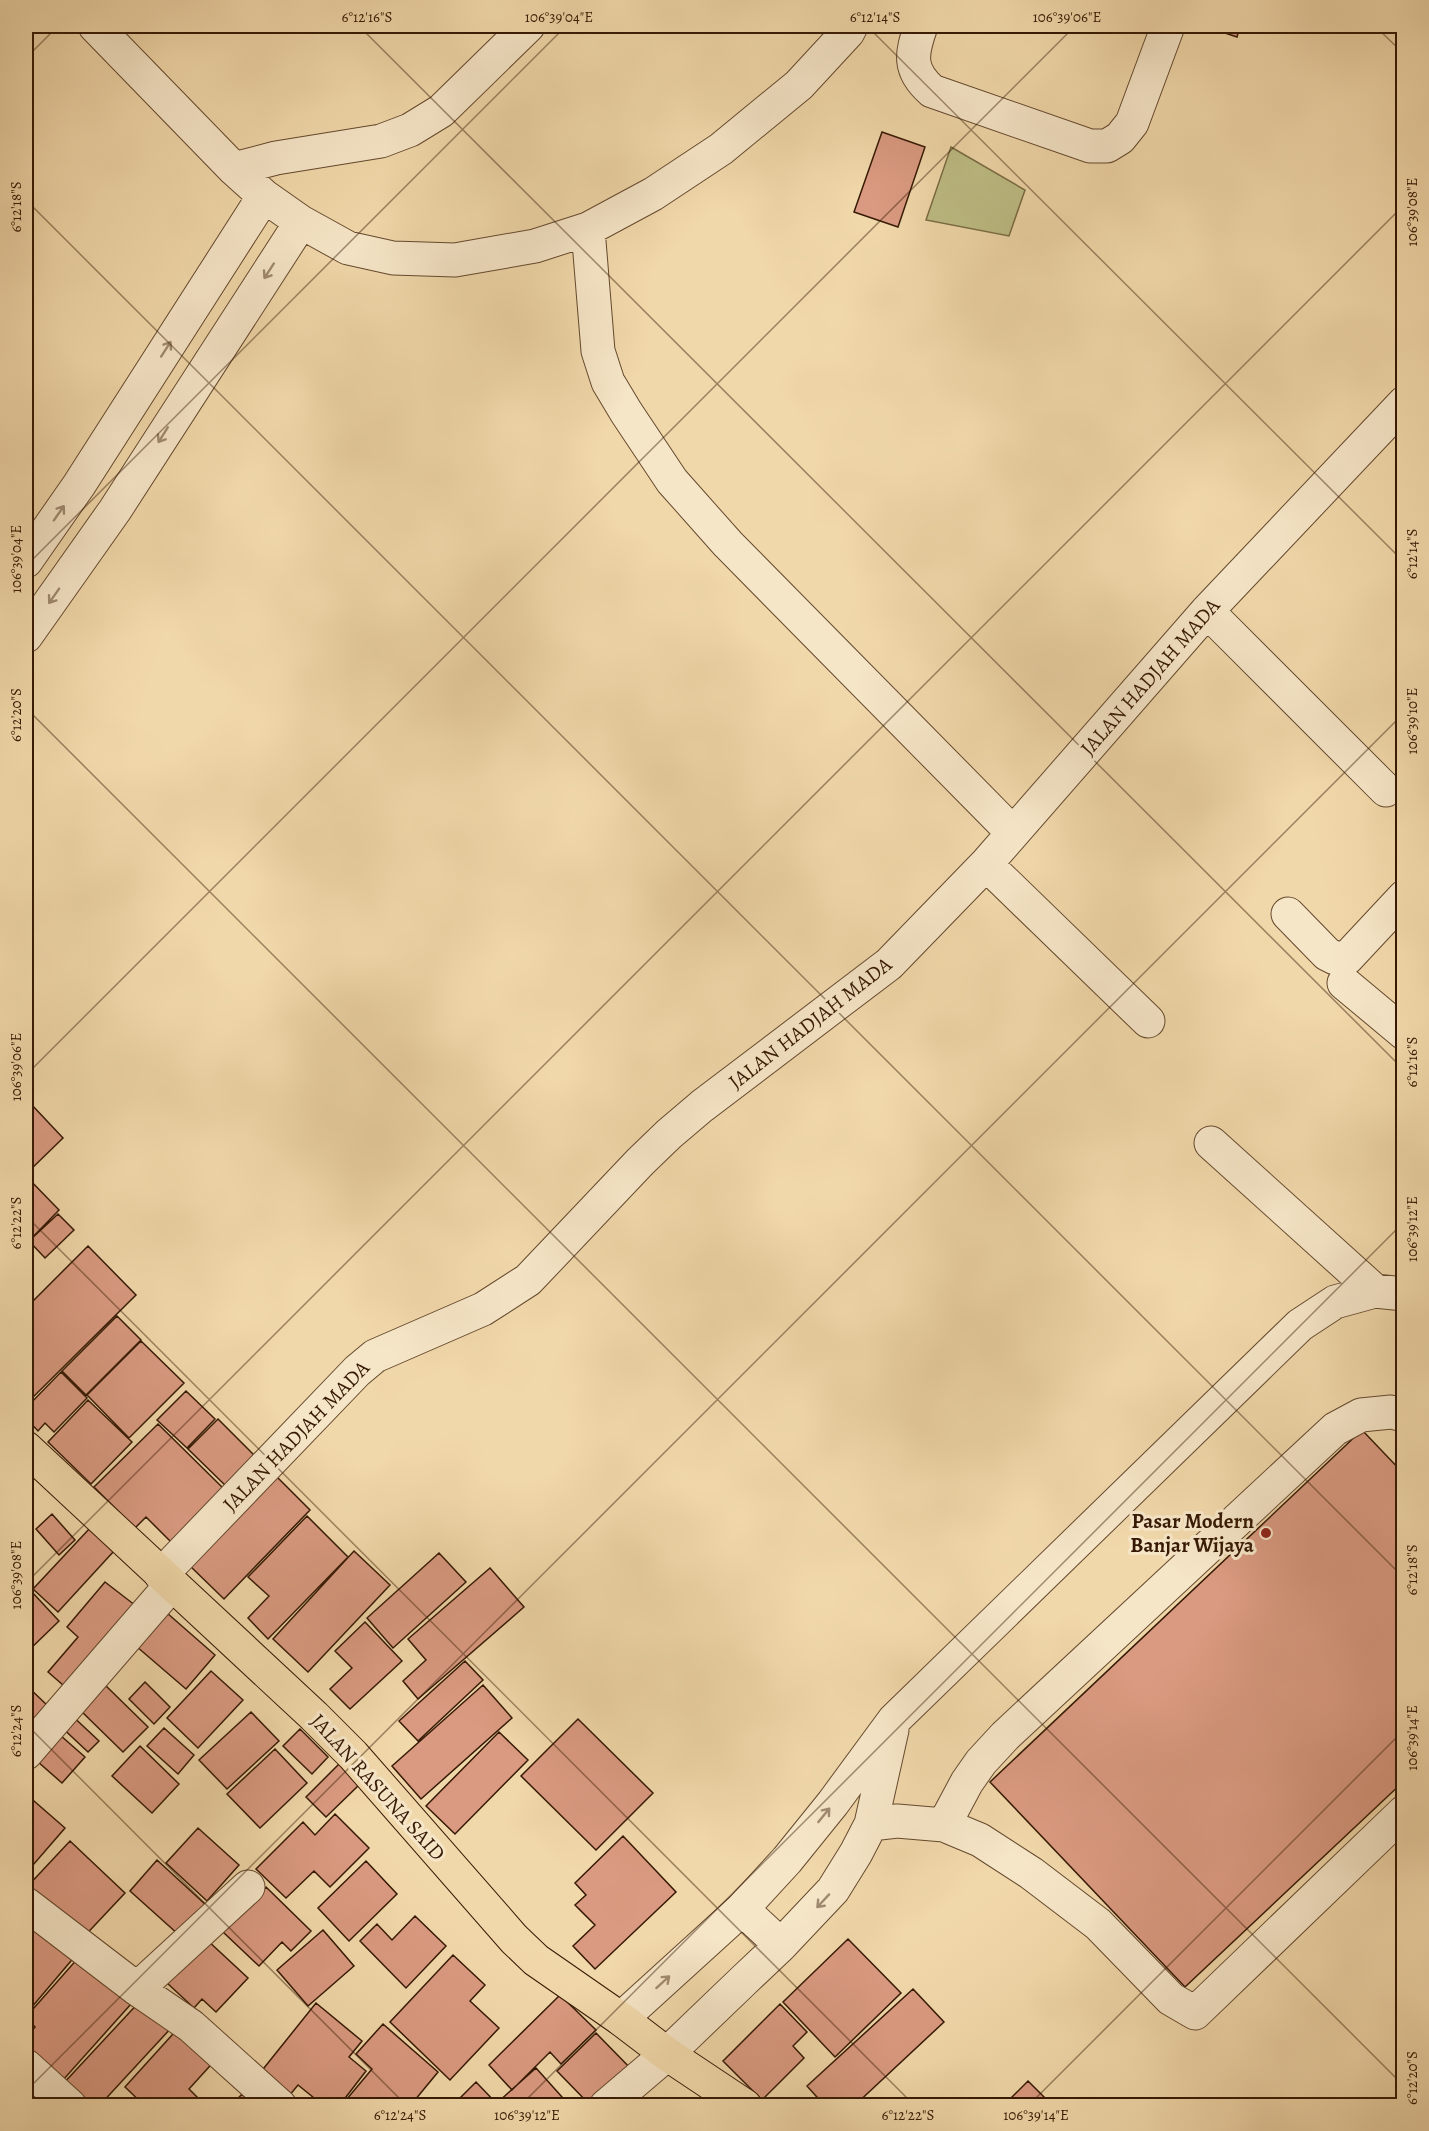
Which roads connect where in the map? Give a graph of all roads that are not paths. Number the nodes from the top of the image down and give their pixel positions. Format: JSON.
{"nodes":[{"id":1,"x":94,"y":26,"type":"edge"},
{"id":2,"x":528,"y":26,"type":"edge"},
{"id":3,"x":851,"y":26,"type":"edge"},
{"id":4,"x":921,"y":26,"type":"edge"},
{"id":5,"x":1168,"y":26,"type":"edge"},
{"id":6,"x":234,"y":168,"type":"junction"},
{"id":7,"x":264,"y":196,"type":"junction"},
{"id":8,"x":301,"y":222,"type":"junction"},
{"id":9,"x":588,"y":230,"type":"junction"},
{"id":10,"x":1399,"y":417,"type":"edge"},
{"id":11,"x":26,"y":561,"type":"edge"},
{"id":12,"x":1207,"y":611,"type":"junction"},
{"id":13,"x":26,"y":636,"type":"edge"},
{"id":14,"x":1386,"y":790,"type":"dead end"},
{"id":15,"x":1013,"y":833,"type":"junction"},
{"id":16,"x":986,"y":864,"type":"junction"},
{"id":17,"x":1404,"y":897,"type":"edge"},
{"id":18,"x":1288,"y":914,"type":"dead end"},
{"id":19,"x":1344,"y":983,"type":"dead end"},
{"id":20,"x":1148,"y":1022,"type":"dead end"},
{"id":21,"x":1404,"y":1034,"type":"edge"},
{"id":22,"x":1211,"y":1143,"type":"dead end"},
{"id":23,"x":1389,"y":1293,"type":"edge"},
{"id":24,"x":1404,"y":1415,"type":"edge"},
{"id":25,"x":26,"y":1448,"type":"edge"},
{"id":26,"x":167,"y":1579,"type":"junction"},
{"id":27,"x":894,"y":1720,"type":"junction"},
{"id":28,"x":26,"y":1753,"type":"edge"},
{"id":29,"x":1404,"y":1812,"type":"edge"},
{"id":30,"x":871,"y":1824,"type":"junction"},
{"id":31,"x":944,"y":1825,"type":"junction"},
{"id":32,"x":248,"y":1887,"type":"dead end"},
{"id":33,"x":26,"y":1905,"type":"edge"},
{"id":34,"x":742,"y":1909,"type":"junction"},
{"id":35,"x":781,"y":1945,"type":"junction"},
{"id":36,"x":137,"y":1989,"type":"junction"},
{"id":37,"x":621,"y":2019,"type":"junction"},
{"id":38,"x":667,"y":2054,"type":"junction"},
{"id":39,"x":26,"y":2066,"type":"edge"},
{"id":40,"x":70,"y":2106,"type":"edge"},
{"id":41,"x":280,"y":2106,"type":"edge"},
{"id":42,"x":606,"y":2106,"type":"edge"},
{"id":43,"x":745,"y":2106,"type":"edge"}],
"edges":[{"from":1,"to":6,"type":"street"},
{"from":2,"to":6,"type":"street"},
{"from":3,"to":9,"type":"street"},
{"from":4,"to":5,"type":"street"},
{"from":6,"to":7,"type":"street"},
{"from":7,"to":8,"type":"street"},
{"from":11,"to":7,"type":"street","one_way":true},
{"from":8,"to":9,"type":"street"},
{"from":8,"to":13,"type":"street","one_way":true},
{"from":9,"to":15,"type":"street"},
{"from":10,"to":12,"type":"street","name":"JALAN HADJAH MADA"},
{"from":12,"to":14,"type":"street"},
{"from":12,"to":15,"type":"street","name":"JALAN HADJAH MADA"},
{"from":15,"to":16,"type":"street","name":"JALAN HADJAH MADA"},
{"from":16,"to":20,"type":"street"},
{"from":16,"to":26,"type":"street","name":"JALAN HADJAH MADA"},
{"from":17,"to":18,"type":"street"},
{"from":19,"to":21,"type":"street"},
{"from":22,"to":23,"type":"street"},
{"from":23,"to":27,"type":"street"},
{"from":24,"to":31,"type":"street"},
{"from":25,"to":26,"type":"main road","name":"JALAN RASUNA SAID"},
{"from":26,"to":28,"type":"street","name":"JALAN HADJAH MADA"},
{"from":26,"to":37,"type":"main road","name":"JALAN RASUNA SAID"},
{"from":27,"to":30,"type":"street"},
{"from":34,"to":27,"type":"street","one_way":true},
{"from":29,"to":31,"type":"street"},
{"from":30,"to":31,"type":"street"},
{"from":30,"to":35,"type":"street","one_way":true},
{"from":32,"to":36,"type":"street"},
{"from":33,"to":36,"type":"street"},
{"from":34,"to":35,"type":"street"},
{"from":37,"to":34,"type":"street","one_way":true},
{"from":35,"to":38,"type":"street"},
{"from":36,"to":41,"type":"street"},
{"from":37,"to":38,"type":"main road","name":"JALAN RASUNA SAID"},
{"from":38,"to":42,"type":"street"},
{"from":38,"to":43,"type":"main road","name":"JALAN RASUNA SAID"},
{"from":39,"to":40,"type":"street"}]}
